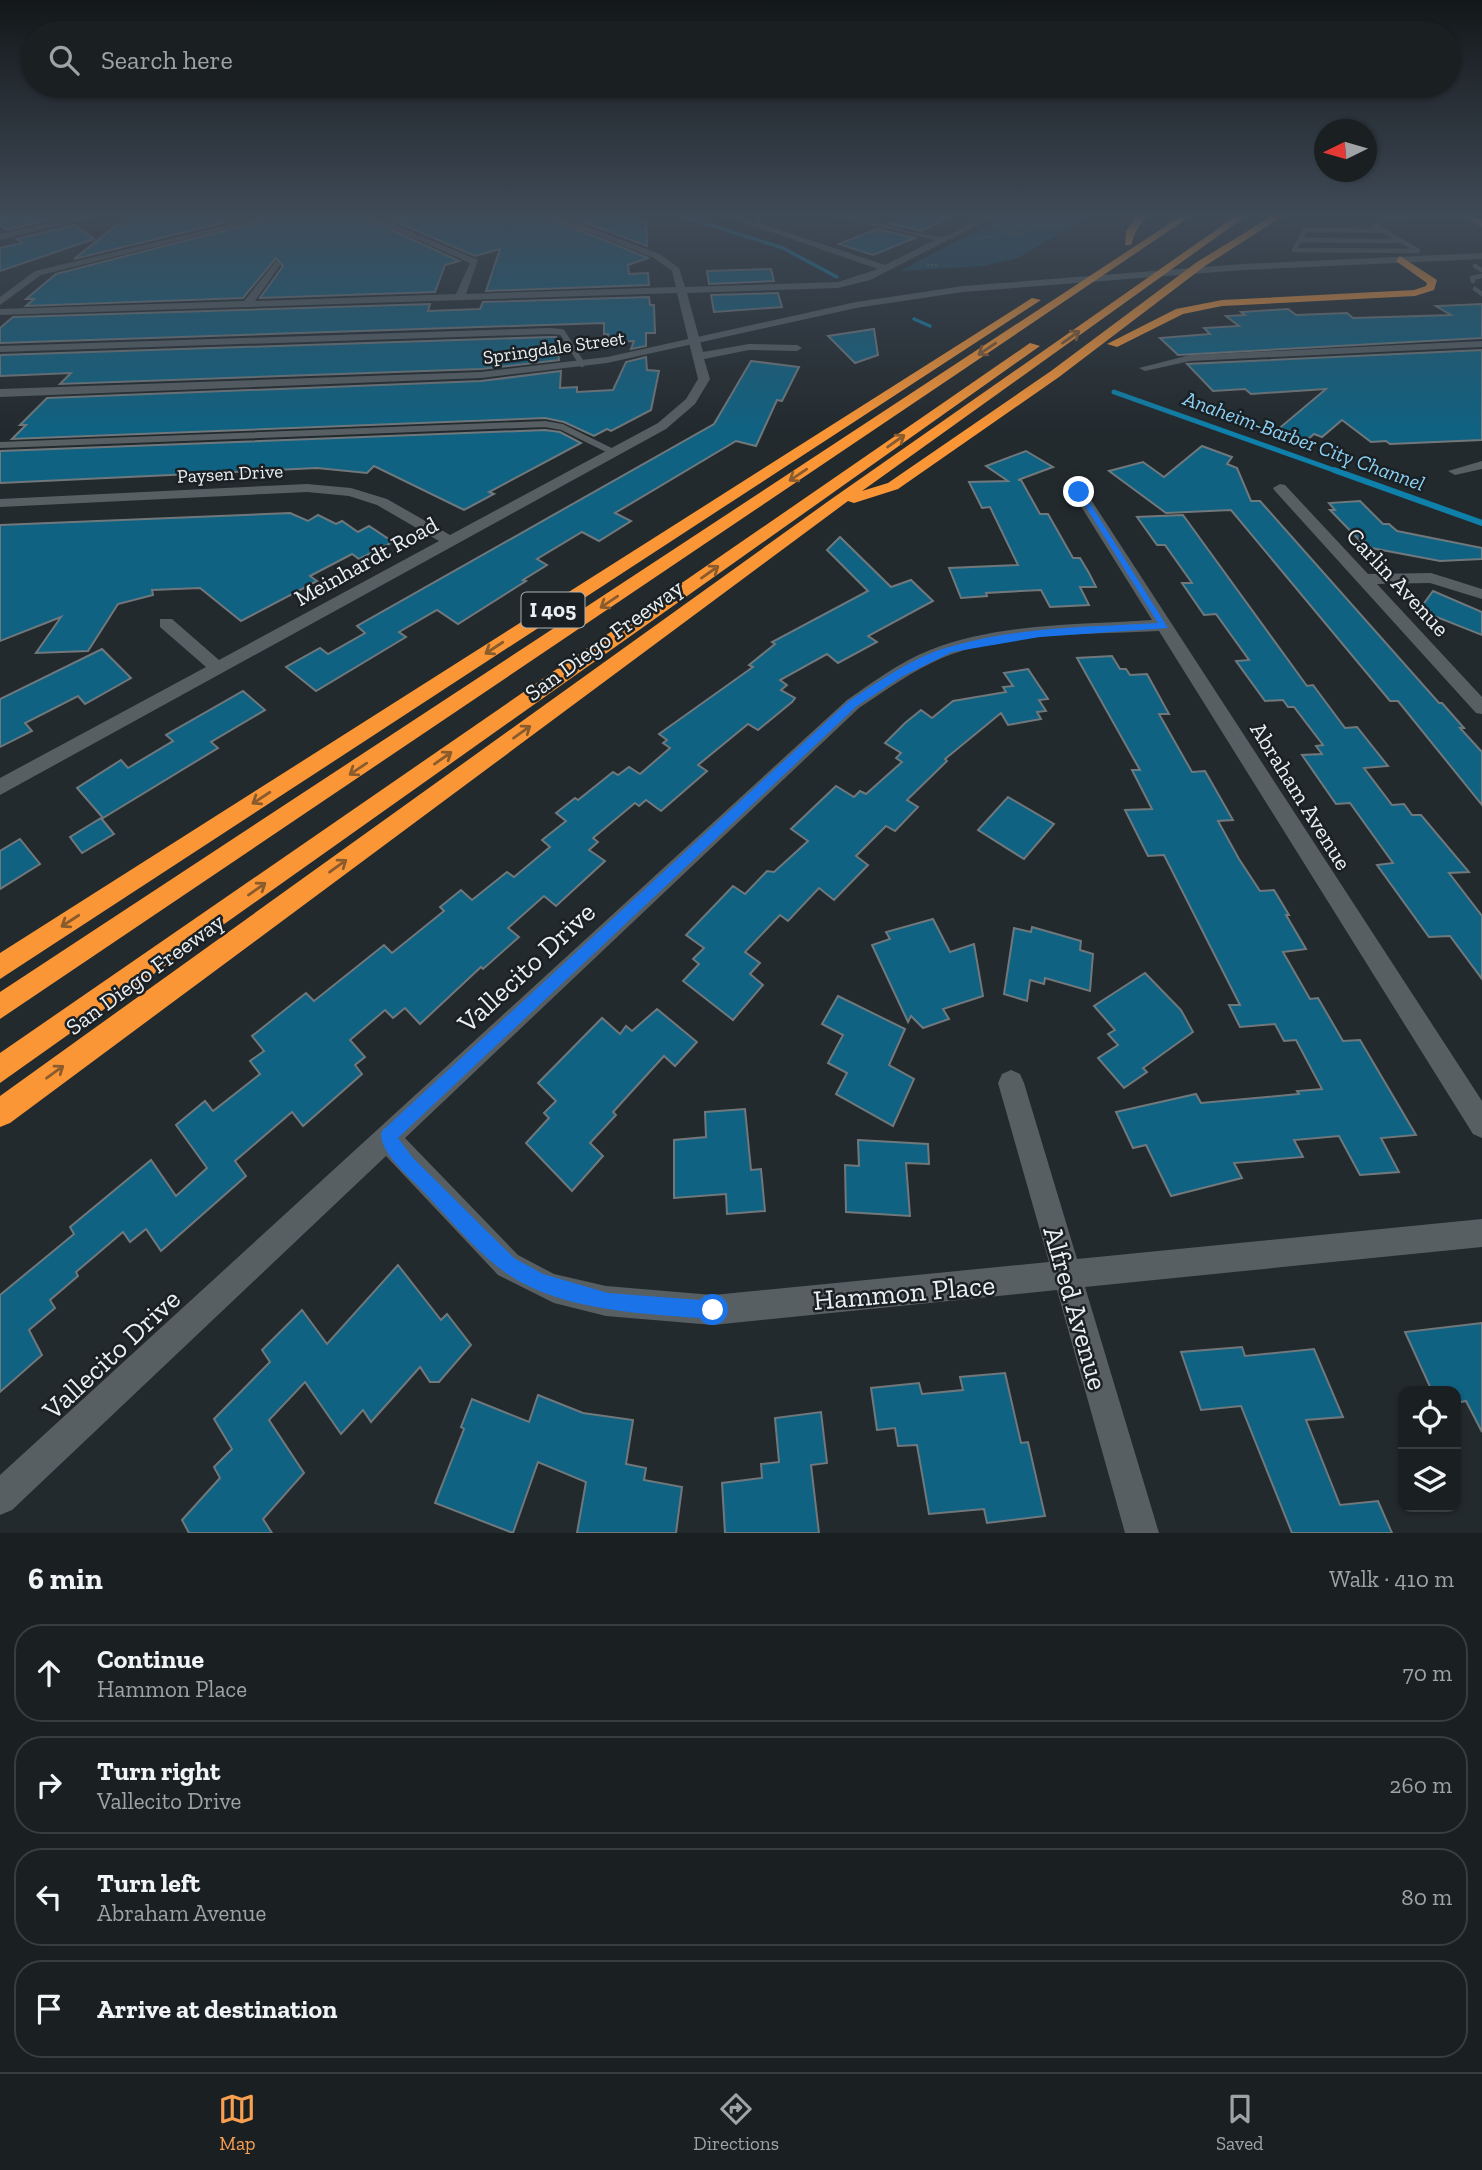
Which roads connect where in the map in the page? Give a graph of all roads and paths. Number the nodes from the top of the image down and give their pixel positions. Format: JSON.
{"nodes":[{"id":1,"x":19,"y":288,"type":"edge"},
{"id":2,"x":259,"y":288,"type":"edge"},
{"id":3,"x":463,"y":288,"type":"edge"},
{"id":4,"x":759,"y":288,"type":"edge"},
{"id":5,"x":989,"y":288,"type":"edge"},
{"id":6,"x":1055,"y":288,"type":"edge"},
{"id":7,"x":1080,"y":288,"type":"edge"},
{"id":8,"x":1118,"y":288,"type":"edge"},
{"id":9,"x":1140,"y":288,"type":"edge"},
{"id":10,"x":1170,"y":288,"type":"edge"},
{"id":11,"x":1430,"y":288,"type":"edge"},
{"id":12,"x":1475,"y":289,"type":"dead end"},
{"id":13,"x":683,"y":290,"type":"junction"},
{"id":14,"x":1482,"y":294,"type":"edge"},
{"id":15,"x":458,"y":298,"type":"junction"},
{"id":16,"x":0,"y":302,"type":"edge"},
{"id":17,"x":248,"y":303,"type":"junction"},
{"id":18,"x":0,"y":312,"type":"edge"},
{"id":19,"x":692,"y":341,"type":"junction"},
{"id":20,"x":1482,"y":344,"type":"edge"},
{"id":21,"x":797,"y":348,"type":"dead end"},
{"id":22,"x":0,"y":349,"type":"edge"},
{"id":23,"x":700,"y":356,"type":"junction"},
{"id":24,"x":582,"y":364,"type":"junction"},
{"id":25,"x":1145,"y":368,"type":"dead end"},
{"id":26,"x":1055,"y":374,"type":"junction"},
{"id":27,"x":0,"y":393,"type":"edge"},
{"id":28,"x":0,"y":445,"type":"edge"},
{"id":29,"x":613,"y":452,"type":"junction"},
{"id":30,"x":1482,"y":465,"type":"edge"},
{"id":31,"x":1455,"y":471,"type":"dead end"},
{"id":32,"x":1280,"y":488,"type":"dead end"},
{"id":33,"x":1079,"y":492,"type":"dead end"},
{"id":34,"x":0,"y":503,"type":"edge"},
{"id":35,"x":835,"y":503,"type":"junction"},
{"id":36,"x":450,"y":541,"type":"junction"},
{"id":37,"x":1364,"y":579,"type":"junction"},
{"id":38,"x":1482,"y":594,"type":"edge"},
{"id":39,"x":166,"y":624,"type":"dead end"},
{"id":40,"x":1165,"y":625,"type":"junction"},
{"id":41,"x":218,"y":668,"type":"junction"},
{"id":42,"x":1482,"y":708,"type":"edge"},
{"id":43,"x":0,"y":787,"type":"edge"},
{"id":44,"x":0,"y":967,"type":"edge"},
{"id":45,"x":0,"y":1007,"type":"edge"},
{"id":46,"x":0,"y":1069,"type":"edge"},
{"id":47,"x":1011,"y":1083,"type":"dead end"},
{"id":48,"x":0,"y":1112,"type":"edge"},
{"id":49,"x":1482,"y":1125,"type":"edge"},
{"id":50,"x":388,"y":1137,"type":"junction"},
{"id":51,"x":1482,"y":1233,"type":"edge"},
{"id":52,"x":1067,"y":1277,"type":"junction"},
{"id":53,"x":0,"y":1498,"type":"edge"},
{"id":54,"x":1142,"y":1533,"type":"edge"}],
"edges":[{"from":1,"to":16,"type":"street"},
{"from":2,"to":17,"type":"street"},
{"from":3,"to":15,"type":"street"},
{"from":4,"to":13,"type":"street"},
{"from":5,"to":19,"type":"street","name":"Springdale Street"},
{"from":6,"to":44,"type":"highway","number":"I 405","one_way":true},
{"from":7,"to":45,"type":"highway","one_way":true},
{"from":46,"to":8,"type":"highway","one_way":true},
{"from":35,"to":9,"type":"highway","name":"San Diego Freeway","one_way":true},
{"from":10,"to":26,"type":"highway"},
{"from":11,"to":26,"type":"highway"},
{"from":12,"to":14,"type":"lane"},
{"from":13,"to":15,"type":"street"},
{"from":13,"to":19,"type":"street"},
{"from":15,"to":17,"type":"street"},
{"from":17,"to":18,"type":"street"},
{"from":19,"to":23,"type":"street"},
{"from":19,"to":24,"type":"street","name":"Springdale Street"},
{"from":20,"to":25,"type":"street"},
{"from":21,"to":23,"type":"street"},
{"from":22,"to":24,"type":"lane"},
{"from":23,"to":29,"type":"street","name":"Meinhardt Road"},
{"from":24,"to":27,"type":"street","name":"Springdale Street"},
{"from":26,"to":35,"type":"highway"},
{"from":28,"to":29,"type":"lane"},
{"from":29,"to":36,"type":"street","name":"Meinhardt Road"},
{"from":30,"to":31,"type":"street"},
{"from":32,"to":37,"type":"street","name":"Carlin Avenue"},
{"from":33,"to":40,"type":"street","name":"Abraham Avenue"},
{"from":34,"to":36,"type":"street","name":"Paysen Drive"},
{"from":48,"to":35,"type":"highway","name":"San Diego Freeway","one_way":true},
{"from":36,"to":41,"type":"street","name":"Meinhardt Road"},
{"from":37,"to":38,"type":"street"},
{"from":37,"to":42,"type":"street","name":"Carlin Avenue"},
{"from":39,"to":41,"type":"street"},
{"from":40,"to":49,"type":"street","name":"Abraham Avenue"},
{"from":40,"to":50,"type":"street","name":"Vallecito Drive"},
{"from":41,"to":43,"type":"street","name":"Meinhardt Road"},
{"from":47,"to":52,"type":"street","name":"Alfred Avenue"},
{"from":50,"to":52,"type":"street","name":"Hammon Place"},
{"from":50,"to":53,"type":"street","name":"Vallecito Drive"},
{"from":51,"to":52,"type":"street","name":"Hammon Place"},
{"from":52,"to":54,"type":"street","name":"Alfred Avenue"}]}
